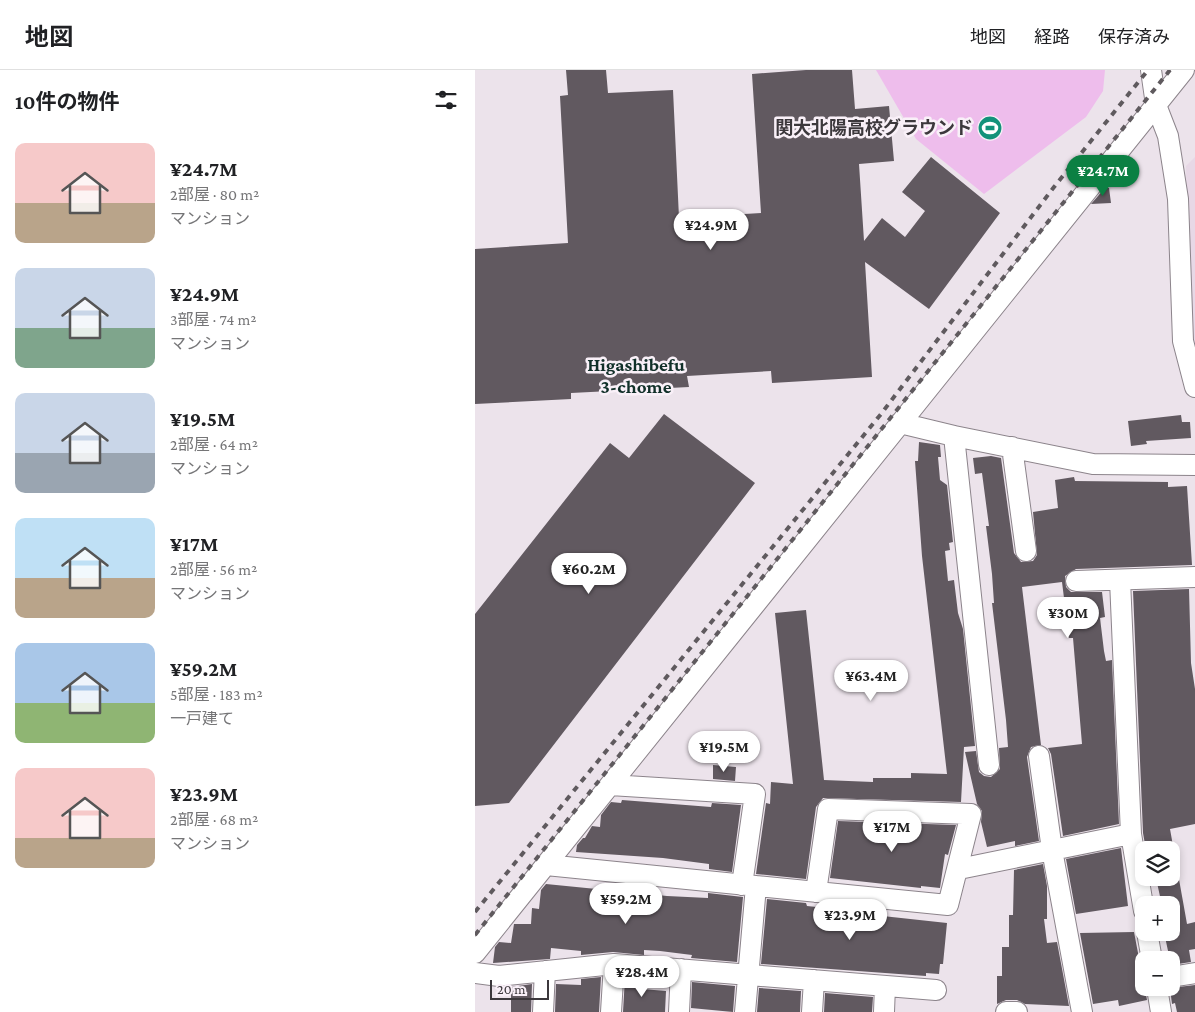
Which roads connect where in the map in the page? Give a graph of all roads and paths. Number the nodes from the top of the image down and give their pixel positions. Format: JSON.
{"nodes":[{"id":1,"x":1151,"y":70,"type":"edge"},
{"id":2,"x":1184,"y":70,"type":"edge"},
{"id":3,"x":1156,"y":105,"type":"junction"},
{"id":4,"x":1195,"y":387,"type":"edge"},
{"id":5,"x":900,"y":424,"type":"junction"},
{"id":6,"x":954,"y":436,"type":"junction"},
{"id":7,"x":1012,"y":447,"type":"junction"},
{"id":8,"x":1195,"y":465,"type":"edge"},
{"id":9,"x":1026,"y":551,"type":"dead end"},
{"id":10,"x":1195,"y":577,"type":"edge"},
{"id":11,"x":1120,"y":580,"type":"junction"},
{"id":12,"x":1076,"y":581,"type":"dead end"},
{"id":13,"x":1039,"y":756,"type":"dead end"},
{"id":14,"x":989,"y":765,"type":"dead end"},
{"id":15,"x":610,"y":785,"type":"junction"},
{"id":16,"x":1131,"y":834,"type":"junction"},
{"id":17,"x":1052,"y":850,"type":"junction"},
{"id":18,"x":546,"y":865,"type":"junction"},
{"id":19,"x":959,"y":869,"type":"junction"},
{"id":20,"x":749,"y":885,"type":"junction"},
{"id":21,"x":816,"y":892,"type":"junction"},
{"id":22,"x":1141,"y":896,"type":"edge"},
{"id":23,"x":475,"y":953,"type":"edge"},
{"id":24,"x":613,"y":964,"type":"junction"},
{"id":25,"x":681,"y":969,"type":"junction"},
{"id":26,"x":545,"y":971,"type":"junction"},
{"id":27,"x":475,"y":973,"type":"edge"},
{"id":28,"x":1195,"y":973,"type":"edge"},
{"id":29,"x":748,"y":975,"type":"junction"},
{"id":30,"x":1180,"y":976,"type":"edge"},
{"id":31,"x":814,"y":980,"type":"junction"},
{"id":32,"x":885,"y":986,"type":"junction"},
{"id":33,"x":936,"y":990,"type":"dead end"},
{"id":34,"x":1158,"y":996,"type":"edge"},
{"id":35,"x":543,"y":1012,"type":"edge"},
{"id":36,"x":611,"y":1012,"type":"edge"},
{"id":37,"x":679,"y":1012,"type":"edge"},
{"id":38,"x":745,"y":1012,"type":"edge"},
{"id":39,"x":812,"y":1012,"type":"edge"},
{"id":40,"x":884,"y":1012,"type":"edge"},
{"id":41,"x":1006,"y":1012,"type":"edge"},
{"id":42,"x":1017,"y":1012,"type":"edge"},
{"id":43,"x":1081,"y":1012,"type":"edge"},
{"id":44,"x":1160,"y":1012,"type":"edge"}],
"edges":[{"from":1,"to":3,"type":"street"},
{"from":2,"to":3,"type":"street"},
{"from":3,"to":4,"type":"street"},
{"from":3,"to":5,"type":"street"},
{"from":5,"to":6,"type":"street"},
{"from":5,"to":15,"type":"street"},
{"from":6,"to":7,"type":"street"},
{"from":6,"to":14,"type":"street"},
{"from":7,"to":8,"type":"street"},
{"from":7,"to":9,"type":"street"},
{"from":10,"to":11,"type":"street"},
{"from":11,"to":12,"type":"street"},
{"from":11,"to":16,"type":"street"},
{"from":13,"to":17,"type":"street"},
{"from":15,"to":18,"type":"street"},
{"from":15,"to":20,"type":"street"},
{"from":16,"to":17,"type":"street"},
{"from":16,"to":22,"type":"street"},
{"from":17,"to":19,"type":"street"},
{"from":17,"to":43,"type":"street"},
{"from":18,"to":20,"type":"street"},
{"from":18,"to":23,"type":"street"},
{"from":19,"to":21,"type":"street"},
{"from":19,"to":21,"type":"street"},
{"from":20,"to":21,"type":"street"},
{"from":20,"to":29,"type":"street"},
{"from":24,"to":25,"type":"street"},
{"from":24,"to":26,"type":"street"},
{"from":24,"to":36,"type":"street"},
{"from":25,"to":29,"type":"street"},
{"from":25,"to":37,"type":"street"},
{"from":26,"to":27,"type":"street"},
{"from":26,"to":35,"type":"street"},
{"from":28,"to":30,"type":"street"},
{"from":29,"to":31,"type":"street"},
{"from":29,"to":38,"type":"street"},
{"from":31,"to":32,"type":"street"},
{"from":31,"to":39,"type":"street"},
{"from":32,"to":33,"type":"street"},
{"from":32,"to":40,"type":"street"},
{"from":34,"to":44,"type":"street"},
{"from":41,"to":42,"type":"street"}]}
